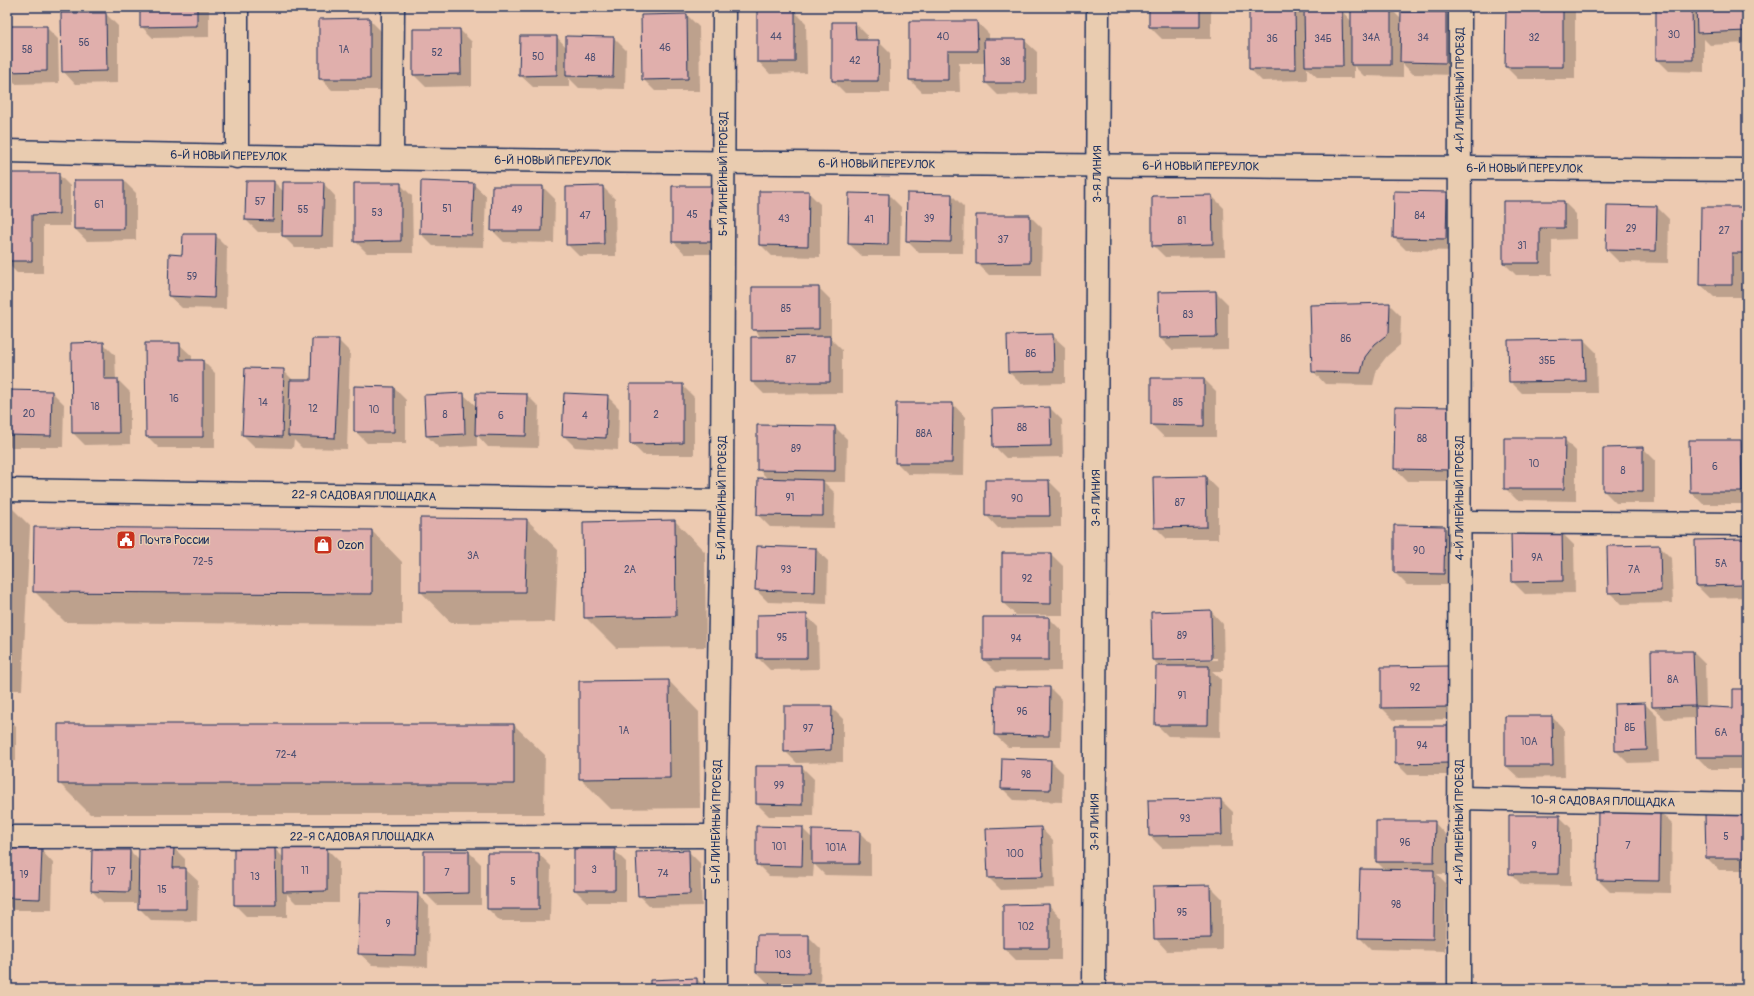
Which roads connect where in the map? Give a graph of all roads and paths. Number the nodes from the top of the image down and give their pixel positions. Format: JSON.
{"nodes":[{"id":1,"x":237,"y":7,"type":"edge"},
{"id":2,"x":393,"y":7,"type":"edge"},
{"id":3,"x":724,"y":7,"type":"edge"},
{"id":4,"x":1098,"y":7,"type":"edge"},
{"id":5,"x":1460,"y":7,"type":"edge"},
{"id":6,"x":7,"y":152,"type":"edge"},
{"id":7,"x":236,"y":157,"type":"junction"},
{"id":8,"x":392,"y":158,"type":"junction"},
{"id":9,"x":723,"y":163,"type":"junction"},
{"id":10,"x":1098,"y":164,"type":"junction"},
{"id":11,"x":1460,"y":168,"type":"junction"},
{"id":12,"x":1747,"y":170,"type":"edge"},
{"id":13,"x":7,"y":490,"type":"edge"},
{"id":14,"x":722,"y":501,"type":"junction"},
{"id":15,"x":1460,"y":522,"type":"junction"},
{"id":16,"x":1747,"y":524,"type":"edge"},
{"id":17,"x":1460,"y":798,"type":"junction"},
{"id":18,"x":1747,"y":804,"type":"edge"},
{"id":19,"x":716,"y":836,"type":"junction"},
{"id":20,"x":7,"y":837,"type":"edge"},
{"id":21,"x":716,"y":989,"type":"edge"},
{"id":22,"x":1094,"y":989,"type":"edge"},
{"id":23,"x":1459,"y":989,"type":"edge"}],
"edges":[{"from":1,"to":7,"type":"street"},
{"from":2,"to":8,"type":"street"},
{"from":3,"to":9,"type":"street","name":"5-Й ЛИНЕЙНЫЙ ПРОЕЗД"},
{"from":4,"to":10,"type":"street","name":"3-Я ЛИНИЯ"},
{"from":5,"to":11,"type":"street","name":"4-Й ЛИНЕЙНЫЙ ПРОЕЗД"},
{"from":6,"to":7,"type":"street","name":"6-Й НОВЫЙ ПЕРЕУЛОК"},
{"from":7,"to":8,"type":"street","name":"6-Й НОВЫЙ ПЕРЕУЛОК"},
{"from":8,"to":9,"type":"street","name":"6-Й НОВЫЙ ПЕРЕУЛОК"},
{"from":9,"to":10,"type":"street","name":"6-Й НОВЫЙ ПЕРЕУЛОК"},
{"from":9,"to":14,"type":"street","name":"5-Й ЛИНЕЙНЫЙ ПРОЕЗД"},
{"from":10,"to":11,"type":"street","name":"6-Й НОВЫЙ ПЕРЕУЛОК"},
{"from":10,"to":22,"type":"street","name":"3-Я ЛИНИЯ"},
{"from":11,"to":12,"type":"street","name":"6-Й НОВЫЙ ПЕРЕУЛОК"},
{"from":11,"to":15,"type":"street","name":"4-Й ЛИНЕЙНЫЙ ПРОЕЗД"},
{"from":13,"to":14,"type":"street","name":"22-Я САДОВАЯ ПЛОЩАДКА"},
{"from":14,"to":19,"type":"street","name":"5-Й ЛИНЕЙНЫЙ ПРОЕЗД"},
{"from":15,"to":16,"type":"street"},
{"from":15,"to":17,"type":"street","name":"4-Й ЛИНЕЙНЫЙ ПРОЕЗД"},
{"from":17,"to":18,"type":"street","name":"10-Я САДОВАЯ ПЛОЩАДКА"},
{"from":17,"to":23,"type":"street","name":"4-Й ЛИНЕЙНЫЙ ПРОЕЗД"},
{"from":19,"to":20,"type":"street","name":"22-Я САДОВАЯ ПЛОЩАДКА"},
{"from":19,"to":21,"type":"street","name":"5-Й ЛИНЕЙНЫЙ ПРОЕЗД"}]}
